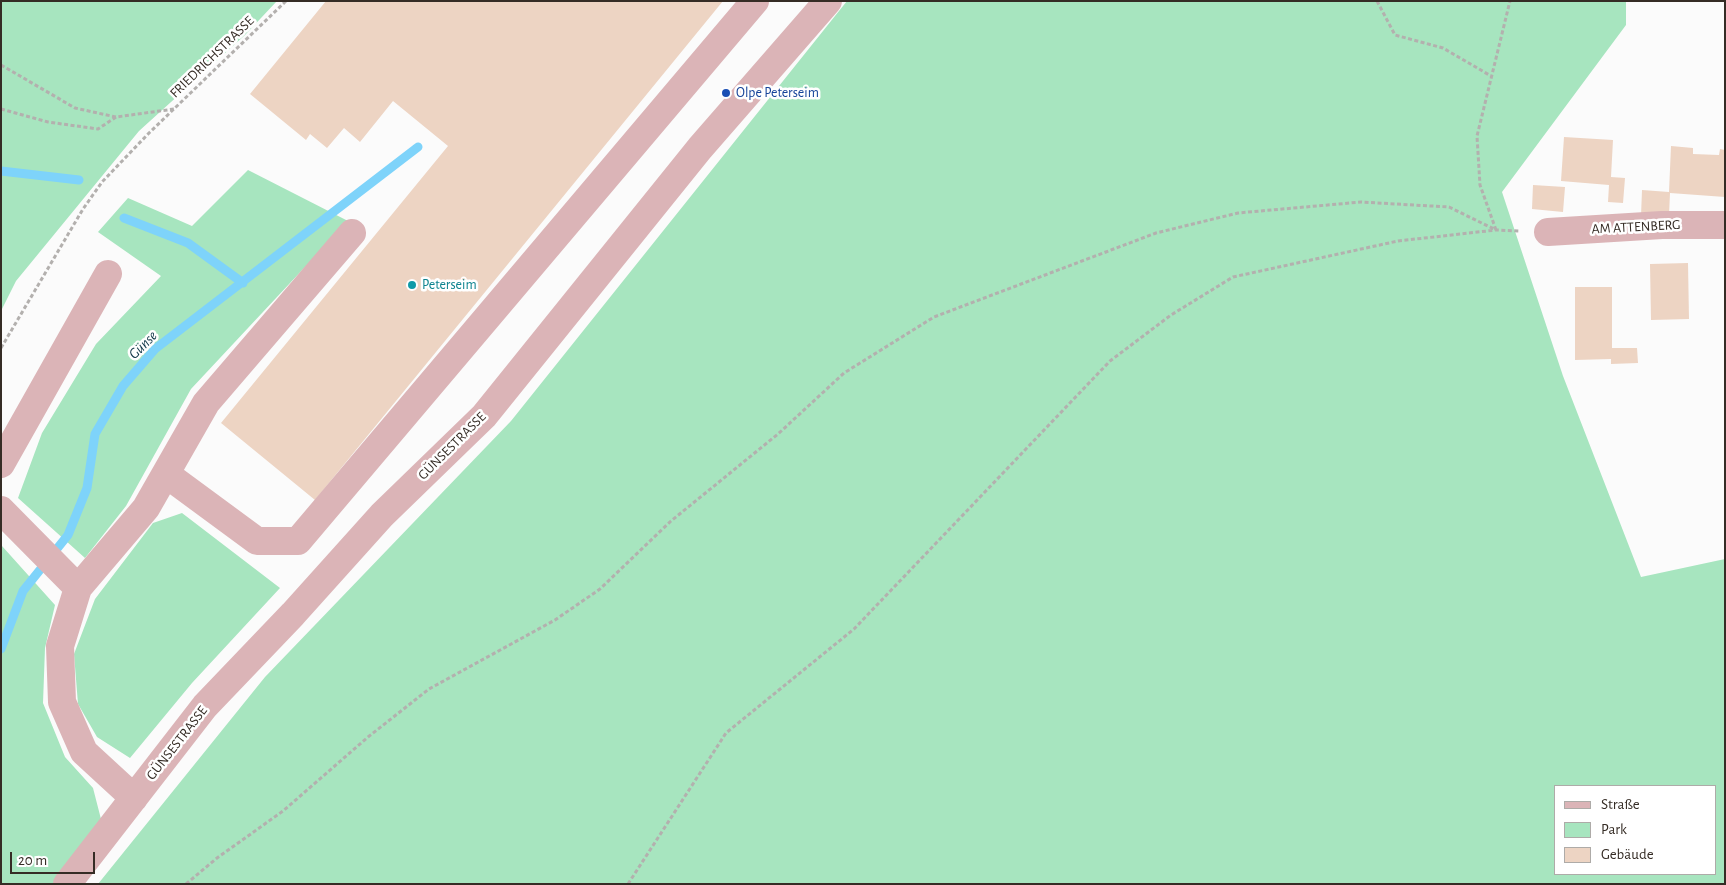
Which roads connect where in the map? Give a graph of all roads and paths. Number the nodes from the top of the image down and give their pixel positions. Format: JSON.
{"nodes":[{"id":1,"x":286,"y":1,"type":"edge"},
{"id":2,"x":755,"y":1,"type":"edge"},
{"id":3,"x":828,"y":1,"type":"edge"},
{"id":4,"x":1377,"y":1,"type":"edge"},
{"id":5,"x":1510,"y":1,"type":"edge"},
{"id":6,"x":1,"y":65,"type":"edge"},
{"id":7,"x":1491,"y":76,"type":"junction"},
{"id":8,"x":1,"y":109,"type":"edge"},
{"id":9,"x":174,"y":109,"type":"junction"},
{"id":10,"x":116,"y":117,"type":"junction"},
{"id":11,"x":1725,"y":225,"type":"edge"},
{"id":12,"x":1496,"y":230,"type":"junction"},
{"id":13,"x":1548,"y":232,"type":"dead end"},
{"id":14,"x":352,"y":233,"type":"dead end"},
{"id":15,"x":108,"y":274,"type":"dead end"},
{"id":16,"x":1,"y":348,"type":"edge"},
{"id":17,"x":1,"y":464,"type":"edge"},
{"id":18,"x":166,"y":474,"type":"junction"},
{"id":19,"x":1,"y":510,"type":"edge"},
{"id":20,"x":78,"y":588,"type":"junction"},
{"id":21,"x":134,"y":798,"type":"junction"},
{"id":22,"x":67,"y":884,"type":"edge"},
{"id":23,"x":186,"y":884,"type":"edge"},
{"id":24,"x":628,"y":884,"type":"edge"}],
"edges":[{"from":1,"to":9,"type":"path","name":"FRIEDRICHSTRASSE"},
{"from":2,"to":18,"type":"street"},
{"from":3,"to":21,"type":"street","name":"GÜNSESTRASSE"},
{"from":4,"to":7,"type":"path"},
{"from":5,"to":7,"type":"path"},
{"from":6,"to":10,"type":"path"},
{"from":7,"to":12,"type":"path"},
{"from":8,"to":10,"type":"path"},
{"from":9,"to":10,"type":"path"},
{"from":9,"to":16,"type":"path","name":"FRIEDRICHSTRASSE"},
{"from":11,"to":13,"type":"street","name":"AM ATTENBERG"},
{"from":12,"to":23,"type":"path"},
{"from":12,"to":24,"type":"path"},
{"from":14,"to":18,"type":"street"},
{"from":15,"to":17,"type":"street"},
{"from":18,"to":20,"type":"street"},
{"from":19,"to":20,"type":"street"},
{"from":20,"to":21,"type":"street"},
{"from":21,"to":22,"type":"street","name":"GÜNSESTRASSE"}]}
